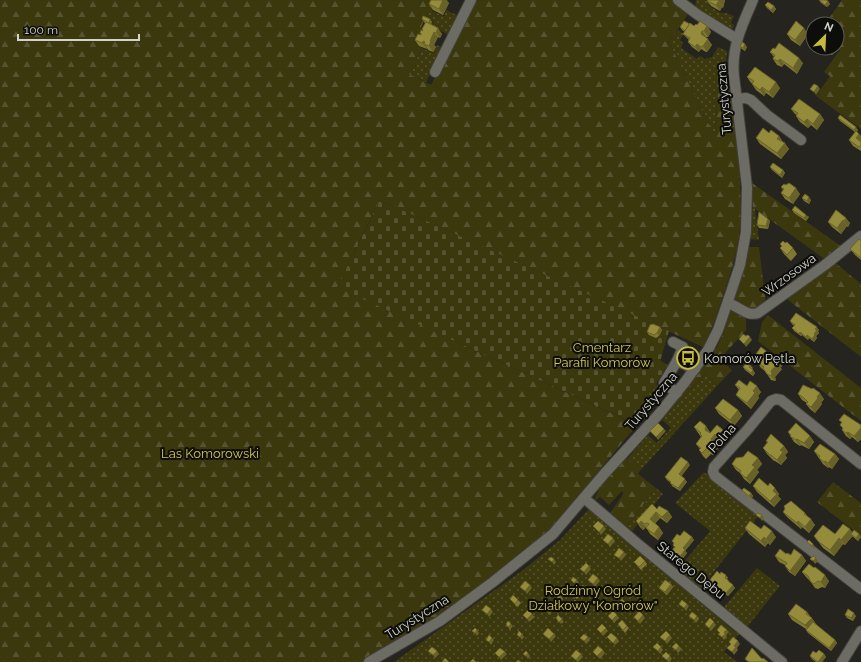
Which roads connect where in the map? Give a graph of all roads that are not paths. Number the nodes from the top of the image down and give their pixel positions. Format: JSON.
{"nodes":[{"id":1,"x":471,"y":0,"type":"edge"},
{"id":2,"x":678,"y":0,"type":"edge"},
{"id":3,"x":753,"y":0,"type":"edge"},
{"id":4,"x":737,"y":39,"type":"junction"},
{"id":5,"x":435,"y":72,"type":"dead end"},
{"id":6,"x":737,"y":99,"type":"junction"},
{"id":7,"x":801,"y":140,"type":"dead end"},
{"id":8,"x":861,"y":236,"type":"edge"},
{"id":9,"x":728,"y":303,"type":"junction"},
{"id":10,"x":673,"y":342,"type":"dead end"},
{"id":11,"x":677,"y":361,"type":"junction"},
{"id":12,"x":695,"y":369,"type":"junction"},
{"id":13,"x":677,"y":393,"type":"junction"},
{"id":14,"x":861,"y":464,"type":"edge"},
{"id":15,"x":584,"y":498,"type":"junction"},
{"id":16,"x":861,"y":589,"type":"edge"},
{"id":17,"x":861,"y":631,"type":"edge"},
{"id":18,"x":369,"y":662,"type":"edge"},
{"id":19,"x":782,"y":662,"type":"edge"},
{"id":20,"x":842,"y":662,"type":"edge"}],
"edges":[{"from":1,"to":5,"type":"street"},
{"from":2,"to":4,"type":"street"},
{"from":3,"to":4,"type":"street","name":"Turystyczna"},
{"from":4,"to":6,"type":"street","name":"Turystyczna"},
{"from":6,"to":7,"type":"street"},
{"from":6,"to":9,"type":"street","name":"Turystyczna"},
{"from":8,"to":9,"type":"street","name":"Wrzosowa"},
{"from":9,"to":12,"type":"street","name":"Turystyczna"},
{"from":10,"to":11,"type":"street"},
{"from":11,"to":12,"type":"street"},
{"from":11,"to":13,"type":"street"},
{"from":12,"to":13,"type":"street","name":"Turystyczna"},
{"from":13,"to":15,"type":"street","name":"Turystyczna"},
{"from":14,"to":16,"type":"street","name":"Polna"},
{"from":15,"to":18,"type":"street","name":"Turystyczna"},
{"from":15,"to":19,"type":"street","name":"Starego Dębu"},
{"from":17,"to":20,"type":"street"}]}
